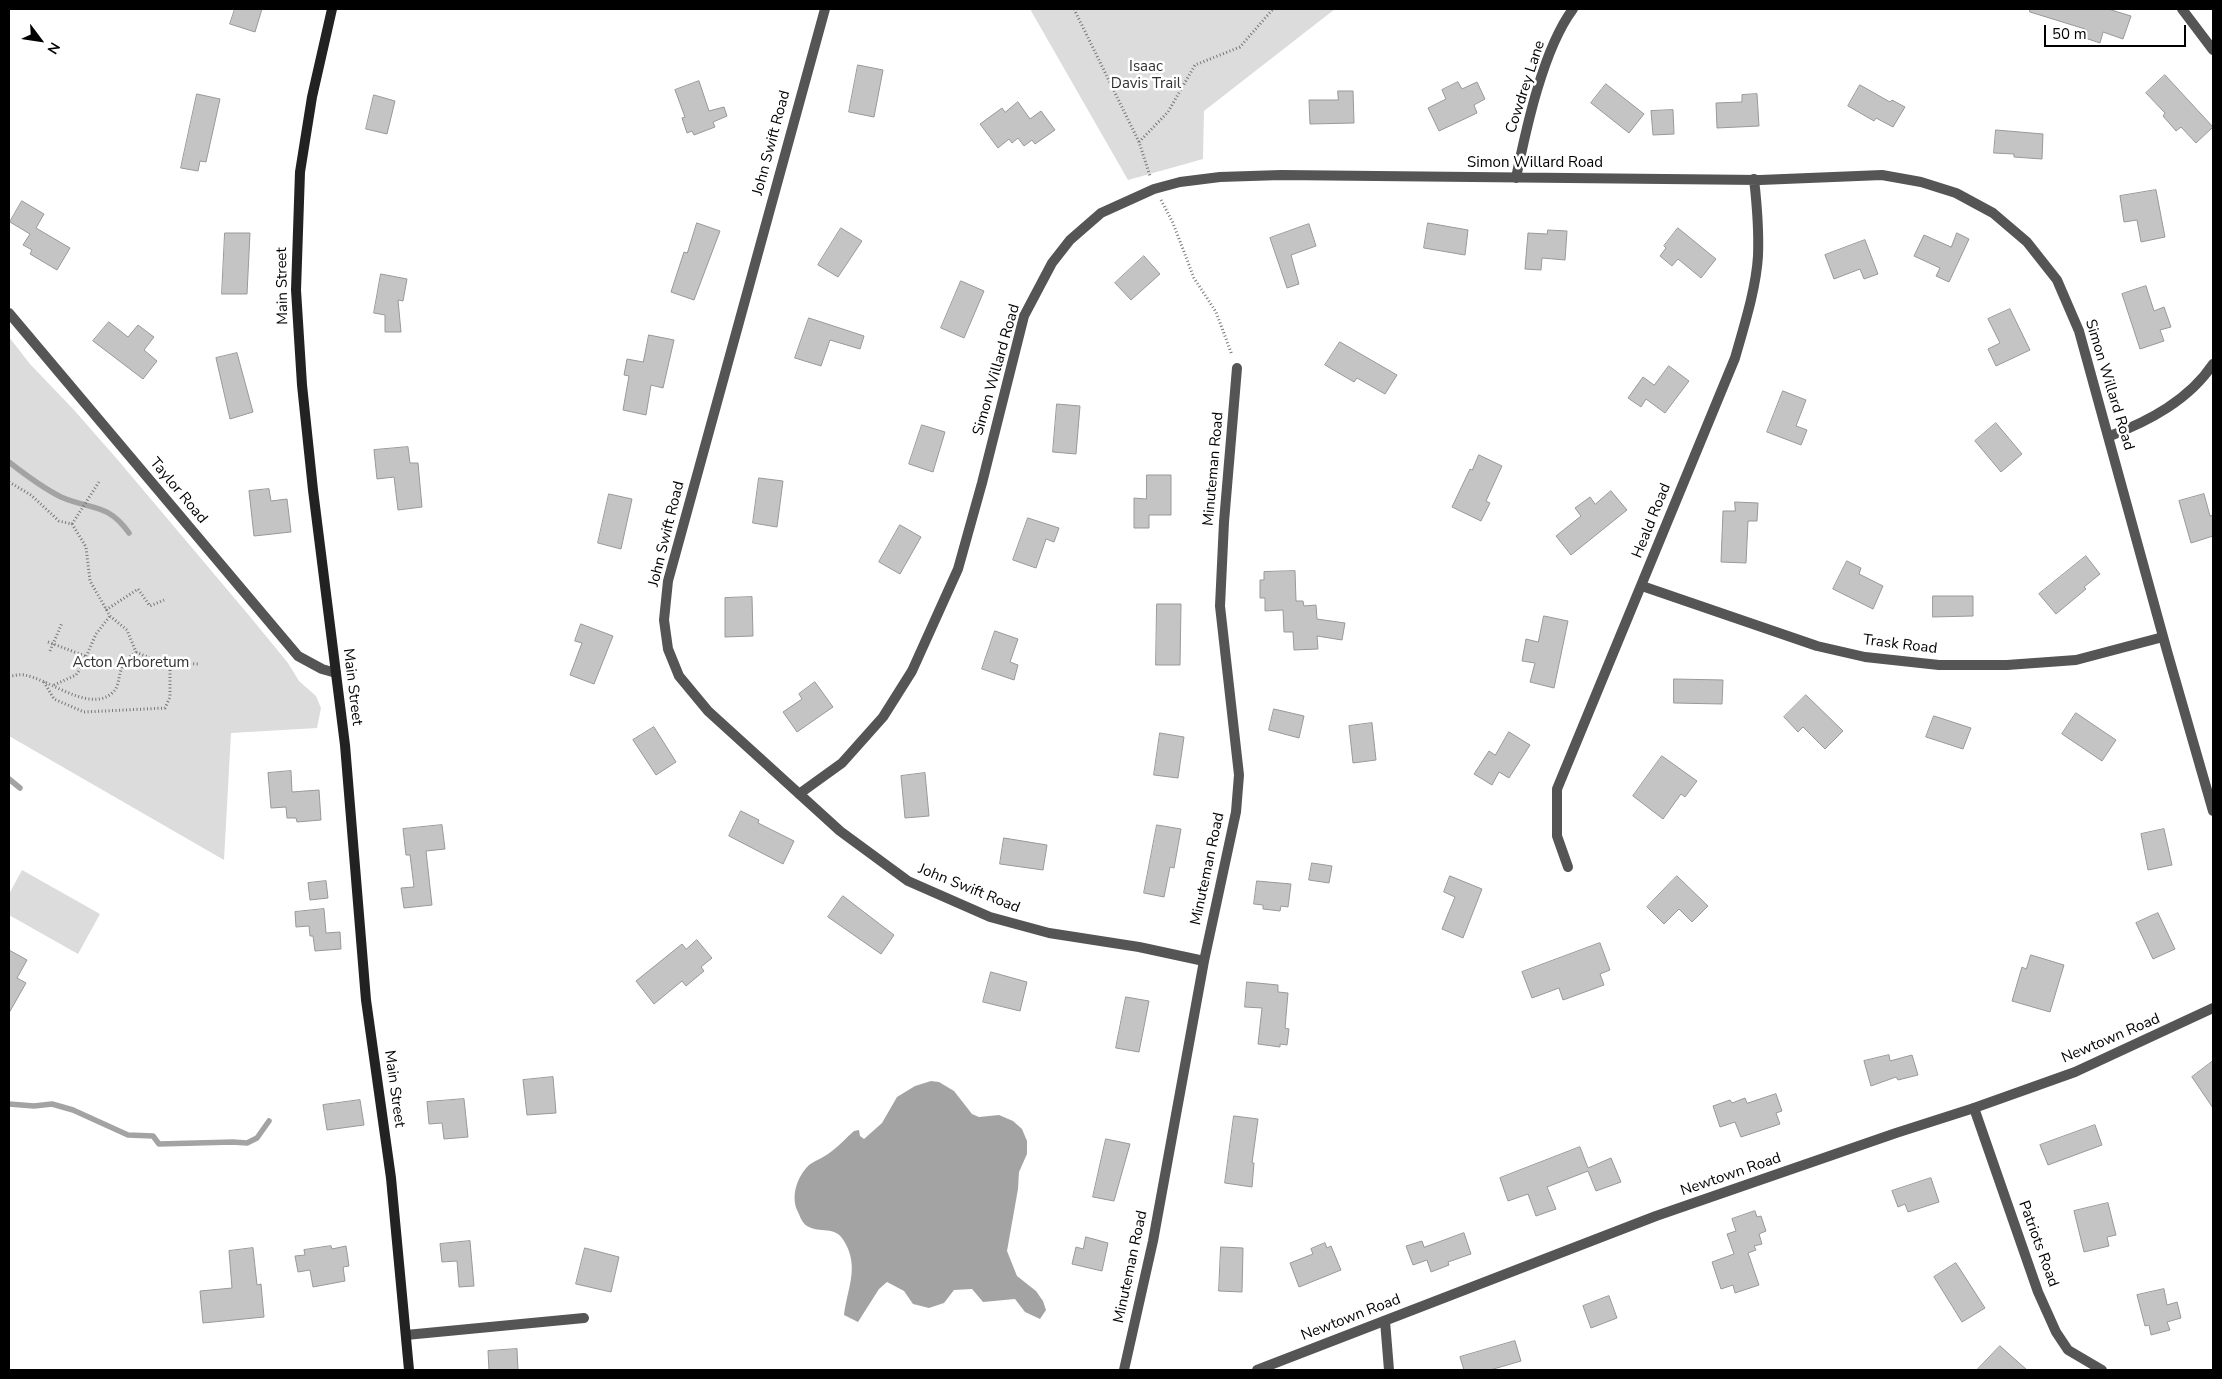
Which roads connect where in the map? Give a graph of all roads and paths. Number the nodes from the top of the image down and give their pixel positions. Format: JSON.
{"nodes":[{"id":1,"x":332,"y":9,"type":"edge"},
{"id":2,"x":825,"y":9,"type":"edge"},
{"id":3,"x":1074,"y":9,"type":"edge"},
{"id":4,"x":1273,"y":9,"type":"edge"},
{"id":5,"x":1573,"y":9,"type":"edge"},
{"id":6,"x":2182,"y":9,"type":"edge"},
{"id":7,"x":2213,"y":50,"type":"edge"},
{"id":8,"x":1139,"y":142,"type":"junction"},
{"id":9,"x":1516,"y":178,"type":"junction"},
{"id":10,"x":1754,"y":179,"type":"junction"},
{"id":11,"x":1154,"y":189,"type":"junction"},
{"id":12,"x":9,"y":313,"type":"edge"},
{"id":13,"x":2213,"y":364,"type":"edge"},
{"id":14,"x":1237,"y":368,"type":"joint"},
{"id":15,"x":2110,"y":436,"type":"junction"},
{"id":16,"x":9,"y":482,"type":"edge"},
{"id":17,"x":99,"y":482,"type":"dead end"},
{"id":18,"x":72,"y":524,"type":"junction"},
{"id":19,"x":1642,"y":586,"type":"junction"},
{"id":20,"x":164,"y":600,"type":"dead end"},
{"id":21,"x":106,"y":610,"type":"junction"},
{"id":22,"x":110,"y":616,"type":"junction"},
{"id":23,"x":62,"y":623,"type":"dead end"},
{"id":24,"x":2163,"y":637,"type":"junction"},
{"id":25,"x":48,"y":642,"type":"dead end"},
{"id":26,"x":54,"y":644,"type":"junction"},
{"id":27,"x":50,"y":651,"type":"dead end"},
{"id":28,"x":136,"y":652,"type":"junction"},
{"id":29,"x":85,"y":656,"type":"junction"},
{"id":30,"x":170,"y":664,"type":"junction"},
{"id":31,"x":199,"y":664,"type":"dead end"},
{"id":32,"x":336,"y":673,"type":"junction"},
{"id":33,"x":9,"y":676,"type":"edge"},
{"id":34,"x":44,"y":682,"type":"junction"},
{"id":35,"x":53,"y":685,"type":"junction"},
{"id":36,"x":799,"y":794,"type":"junction"},
{"id":37,"x":2213,"y":812,"type":"edge"},
{"id":38,"x":1568,"y":867,"type":"dead end"},
{"id":39,"x":1204,"y":961,"type":"junction"},
{"id":40,"x":2213,"y":1008,"type":"edge"},
{"id":41,"x":1974,"y":1108,"type":"junction"},
{"id":42,"x":584,"y":1318,"type":"dead end"},
{"id":43,"x":1385,"y":1321,"type":"junction"},
{"id":44,"x":406,"y":1335,"type":"junction"},
{"id":45,"x":409,"y":1370,"type":"edge"},
{"id":46,"x":1124,"y":1370,"type":"edge"},
{"id":47,"x":1257,"y":1370,"type":"edge"},
{"id":48,"x":1389,"y":1370,"type":"edge"},
{"id":49,"x":2102,"y":1370,"type":"edge"}],
"edges":[{"from":1,"to":32,"type":"main road","name":"Main Street"},
{"from":2,"to":36,"type":"street","name":"John Swift Road"},
{"from":3,"to":8,"type":"path"},
{"from":4,"to":8,"type":"path"},
{"from":5,"to":9,"type":"street","name":"Cowdrey Lane"},
{"from":6,"to":7,"type":"street"},
{"from":8,"to":11,"type":"path"},
{"from":9,"to":10,"type":"street","name":"Simon Willard Road"},
{"from":9,"to":11,"type":"street","name":"Simon Willard Road"},
{"from":10,"to":15,"type":"street","name":"Simon Willard Road"},
{"from":10,"to":19,"type":"street","name":"Heald Road"},
{"from":11,"to":14,"type":"path"},
{"from":11,"to":36,"type":"street","name":"Simon Willard Road"},
{"from":12,"to":32,"type":"street","name":"Taylor Road"},
{"from":13,"to":15,"type":"street"},
{"from":14,"to":39,"type":"street","name":"Minuteman Road"},
{"from":15,"to":24,"type":"street","name":"Simon Willard Road"},
{"from":16,"to":18,"type":"path"},
{"from":17,"to":18,"type":"path"},
{"from":18,"to":21,"type":"path"},
{"from":19,"to":24,"type":"street","name":"Trask Road"},
{"from":19,"to":38,"type":"street","name":"Heald Road"},
{"from":20,"to":21,"type":"path"},
{"from":21,"to":22,"type":"path"},
{"from":22,"to":28,"type":"path"},
{"from":22,"to":29,"type":"path"},
{"from":23,"to":26,"type":"path"},
{"from":24,"to":37,"type":"street","name":"Simon Willard Road"},
{"from":25,"to":26,"type":"path"},
{"from":26,"to":27,"type":"path"},
{"from":26,"to":29,"type":"path"},
{"from":28,"to":30,"type":"path"},
{"from":28,"to":35,"type":"path"},
{"from":29,"to":35,"type":"path"},
{"from":30,"to":31,"type":"path"},
{"from":30,"to":34,"type":"path"},
{"from":32,"to":44,"type":"main road","name":"Main Street"},
{"from":33,"to":34,"type":"path"},
{"from":34,"to":35,"type":"path"},
{"from":36,"to":39,"type":"street","name":"John Swift Road"},
{"from":39,"to":46,"type":"street","name":"Minuteman Road"},
{"from":40,"to":41,"type":"street","name":"Newtown Road"},
{"from":41,"to":43,"type":"street","name":"Newtown Road"},
{"from":41,"to":49,"type":"street","name":"Patriots Road"},
{"from":42,"to":44,"type":"street"},
{"from":43,"to":47,"type":"street","name":"Newtown Road"},
{"from":43,"to":48,"type":"street"},
{"from":44,"to":45,"type":"main road","name":"Main Street"}]}
